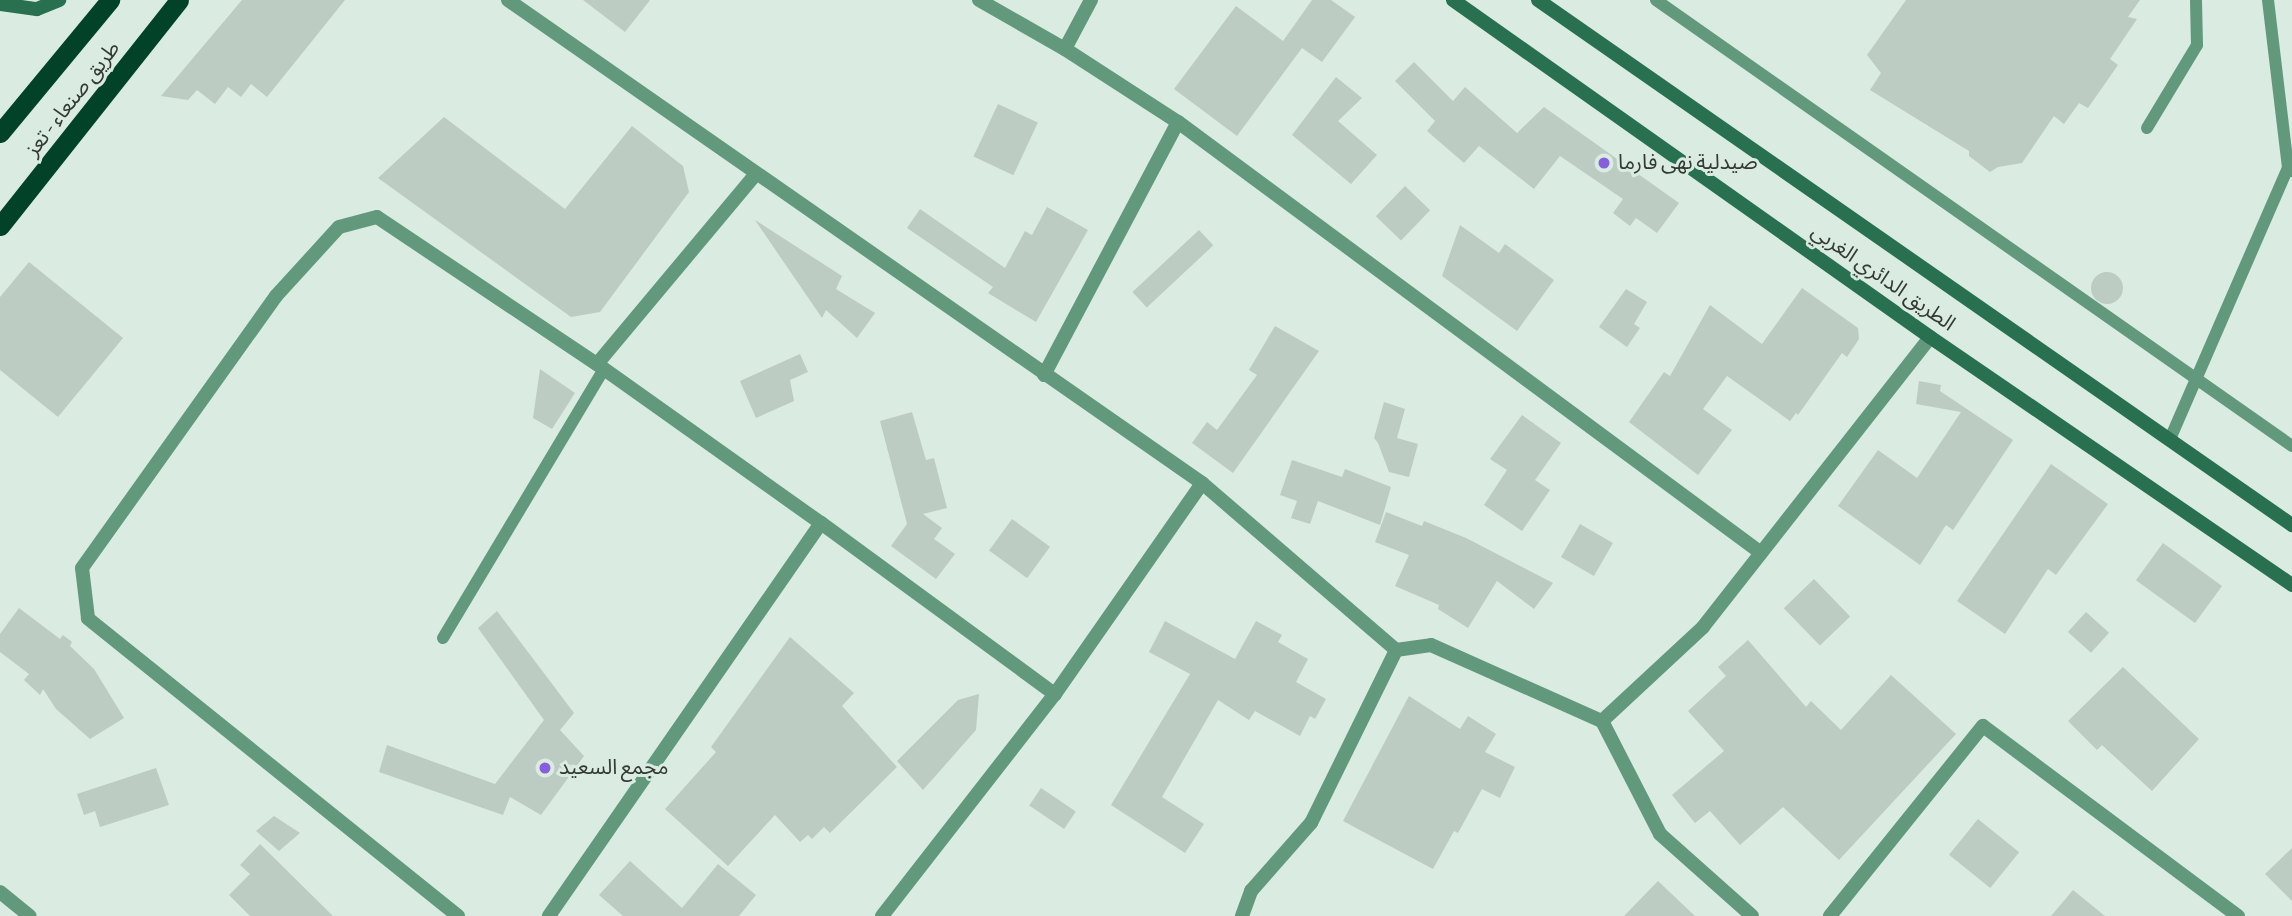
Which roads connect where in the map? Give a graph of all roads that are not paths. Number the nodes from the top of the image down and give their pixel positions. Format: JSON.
{"nodes":[{"id":1,"x":60,"y":0,"type":"edge"},
{"id":2,"x":110,"y":0,"type":"edge"},
{"id":3,"x":179,"y":0,"type":"edge"},
{"id":4,"x":508,"y":0,"type":"edge"},
{"id":5,"x":979,"y":0,"type":"edge"},
{"id":6,"x":1091,"y":0,"type":"edge"},
{"id":7,"x":1453,"y":0,"type":"edge"},
{"id":8,"x":1538,"y":0,"type":"edge"},
{"id":9,"x":1656,"y":0,"type":"edge"},
{"id":10,"x":2196,"y":0,"type":"edge"},
{"id":11,"x":2268,"y":0,"type":"edge"},
{"id":12,"x":0,"y":4,"type":"edge"},
{"id":13,"x":1065,"y":49,"type":"junction"},
{"id":14,"x":1178,"y":122,"type":"junction"},
{"id":15,"x":2147,"y":128,"type":"dead end"},
{"id":16,"x":0,"y":133,"type":"edge"},
{"id":17,"x":2290,"y":169,"type":"edge"},
{"id":18,"x":755,"y":175,"type":"junction"},
{"id":19,"x":0,"y":226,"type":"edge"},
{"id":20,"x":1930,"y":337,"type":"junction"},
{"id":21,"x":601,"y":366,"type":"junction"},
{"id":22,"x":1044,"y":374,"type":"junction"},
{"id":23,"x":2195,"y":380,"type":"junction"},
{"id":24,"x":2170,"y":439,"type":"junction"},
{"id":25,"x":2292,"y":446,"type":"edge"},
{"id":26,"x":1202,"y":483,"type":"junction"},
{"id":27,"x":821,"y":523,"type":"junction"},
{"id":28,"x":2292,"y":525,"type":"edge"},
{"id":29,"x":1761,"y":553,"type":"junction"},
{"id":30,"x":2292,"y":585,"type":"edge"},
{"id":31,"x":443,"y":638,"type":"dead end"},
{"id":32,"x":1396,"y":650,"type":"junction"},
{"id":33,"x":1055,"y":694,"type":"junction"},
{"id":34,"x":1602,"y":721,"type":"junction"},
{"id":35,"x":0,"y":892,"type":"edge"},
{"id":36,"x":550,"y":915,"type":"edge"},
{"id":37,"x":30,"y":916,"type":"edge"},
{"id":38,"x":458,"y":916,"type":"edge"},
{"id":39,"x":882,"y":916,"type":"edge"},
{"id":40,"x":1242,"y":916,"type":"edge"},
{"id":41,"x":1752,"y":916,"type":"edge"},
{"id":42,"x":1830,"y":916,"type":"edge"},
{"id":43,"x":2238,"y":916,"type":"edge"}],
"edges":[{"from":1,"to":12,"type":"main road"},
{"from":2,"to":16,"type":"highway","name":"طريق صنعاء - تعز"},
{"from":3,"to":19,"type":"highway","name":"طريق صنعاء - تعز"},
{"from":4,"to":18,"type":"street"},
{"from":5,"to":13,"type":"street"},
{"from":6,"to":13,"type":"street"},
{"from":7,"to":20,"type":"main road","name":"الطريق الدائري الغربي"},
{"from":8,"to":24,"type":"main road","name":"الطريق الدائري الغربي"},
{"from":9,"to":23,"type":"lane"},
{"from":10,"to":15,"type":"lane"},
{"from":11,"to":17,"type":"lane"},
{"from":13,"to":14,"type":"street"},
{"from":14,"to":22,"type":"street"},
{"from":14,"to":29,"type":"street"},
{"from":17,"to":23,"type":"lane"},
{"from":18,"to":21,"type":"street"},
{"from":18,"to":22,"type":"street"},
{"from":20,"to":29,"type":"street"},
{"from":20,"to":30,"type":"main road","name":"الطريق الدائري الغربي"},
{"from":21,"to":27,"type":"street"},
{"from":21,"to":31,"type":"lane"},
{"from":21,"to":38,"type":"street"},
{"from":22,"to":26,"type":"street"},
{"from":23,"to":24,"type":"lane"},
{"from":23,"to":25,"type":"lane"},
{"from":24,"to":28,"type":"main road","name":"الطريق الدائري الغربي"},
{"from":26,"to":32,"type":"street"},
{"from":26,"to":33,"type":"street"},
{"from":27,"to":33,"type":"street"},
{"from":27,"to":36,"type":"street"},
{"from":29,"to":34,"type":"street"},
{"from":32,"to":34,"type":"street"},
{"from":32,"to":40,"type":"street"},
{"from":33,"to":39,"type":"street"},
{"from":34,"to":41,"type":"street"},
{"from":35,"to":37,"type":"street"},
{"from":42,"to":43,"type":"street"}]}
